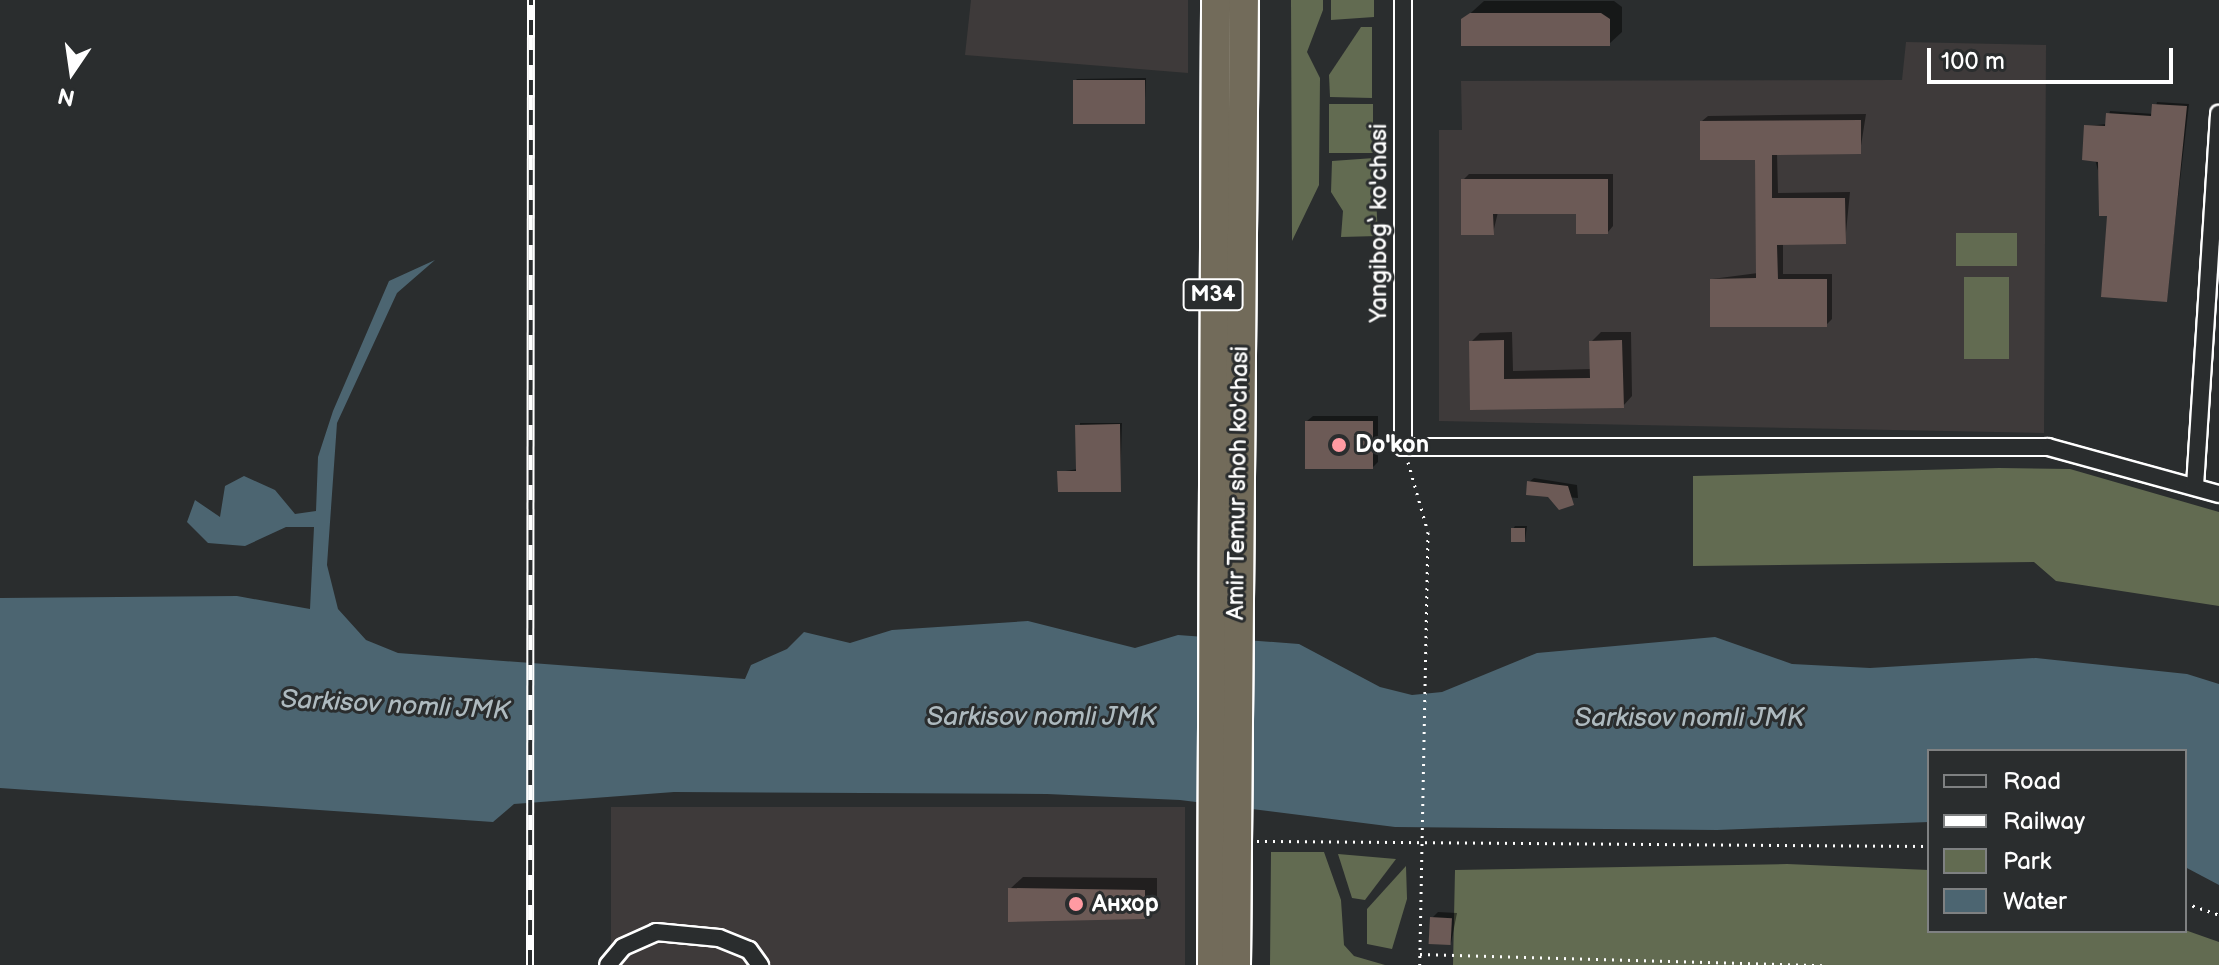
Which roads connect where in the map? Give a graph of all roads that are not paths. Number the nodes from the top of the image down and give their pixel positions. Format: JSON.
{"nodes":[{"id":1,"x":1216,"y":0,"type":"edge"},
{"id":2,"x":1244,"y":0,"type":"edge"},
{"id":3,"x":1403,"y":0,"type":"edge"},
{"id":4,"x":2219,"y":114,"type":"edge"},
{"id":5,"x":2195,"y":486,"type":"junction"},
{"id":6,"x":2219,"y":494,"type":"edge"},
{"id":7,"x":1224,"y":589,"type":"junction"},
{"id":8,"x":1233,"y":868,"type":"junction"},
{"id":9,"x":608,"y":965,"type":"edge"},
{"id":10,"x":760,"y":965,"type":"edge"},
{"id":11,"x":1212,"y":965,"type":"edge"},
{"id":12,"x":1236,"y":965,"type":"edge"}],
"edges":[{"from":1,"to":7,"type":"highway","name":"Amir Temur shoh ko'chasi","number":"M34"},
{"from":2,"to":7,"type":"highway","name":"Amir Temur shoh ko'chasi","number":"M34"},
{"from":3,"to":5,"type":"street","name":"Yangibog‘ ko'chasi"},
{"from":4,"to":5,"type":"street"},
{"from":5,"to":6,"type":"street"},
{"from":7,"to":8,"type":"highway","name":"Amir Temur shoh ko'chasi","number":"M34"},
{"from":8,"to":11,"type":"highway","name":"Amir Temur shoh ko'chasi","number":"M34"},
{"from":8,"to":12,"type":"highway","name":"Amir Temur shoh ko'chasi","number":"M34"},
{"from":9,"to":10,"type":"street"}]}
